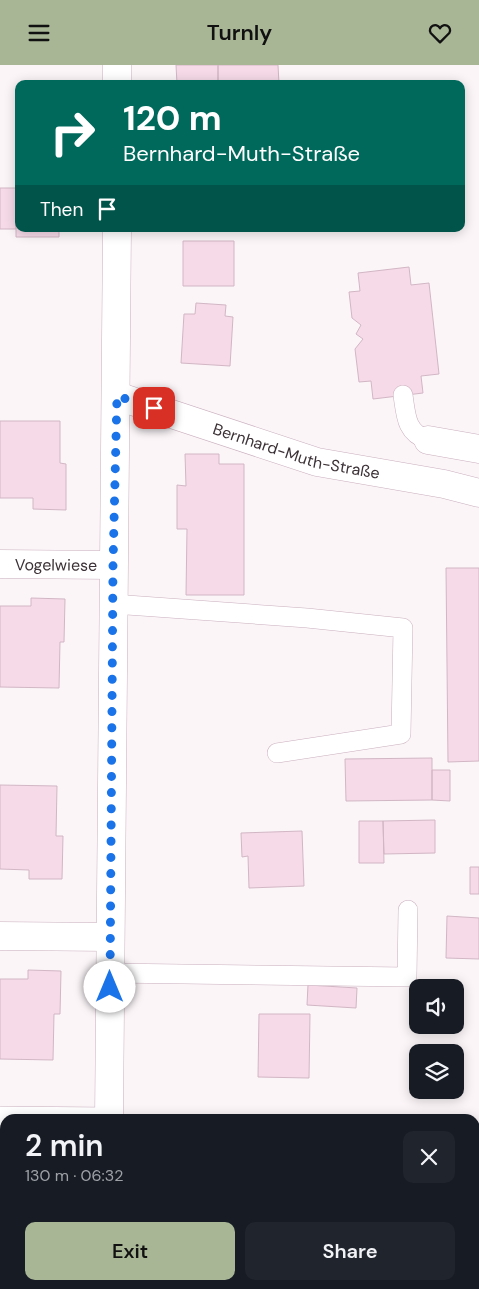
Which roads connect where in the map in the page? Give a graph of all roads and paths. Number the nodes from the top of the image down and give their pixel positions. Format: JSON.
{"nodes":[{"id":1,"x":117,"y":65,"type":"edge"},
{"id":2,"x":117,"y":80,"type":"edge"},
{"id":3,"x":117,"y":232,"type":"edge"},
{"id":4,"x":403,"y":395,"type":"dead end"},
{"id":5,"x":117,"y":396,"type":"junction"},
{"id":6,"x":428,"y":440,"type":"joint"},
{"id":7,"x":479,"y":449,"type":"edge"},
{"id":8,"x":479,"y":493,"type":"edge"},
{"id":9,"x":0,"y":565,"type":"edge"},
{"id":10,"x":113,"y":565,"type":"junction"},
{"id":11,"x":113,"y":604,"type":"junction"},
{"id":12,"x":277,"y":753,"type":"dead end"},
{"id":13,"x":408,"y":910,"type":"dead end"},
{"id":14,"x":0,"y":936,"type":"edge"},
{"id":15,"x":110,"y":937,"type":"junction"},
{"id":16,"x":110,"y":973,"type":"junction"},
{"id":17,"x":109,"y":1114,"type":"edge"}],
"edges":[{"from":1,"to":2,"type":"street"},
{"from":3,"to":5,"type":"street"},
{"from":4,"to":6,"type":"lane"},
{"from":5,"to":8,"type":"street","name":"Bernhard-Muth-Straße"},
{"from":5,"to":10,"type":"street"},
{"from":6,"to":7,"type":"street"},
{"from":9,"to":10,"type":"street","name":"Vogelwiese"},
{"from":10,"to":11,"type":"street"},
{"from":11,"to":12,"type":"lane"},
{"from":11,"to":15,"type":"street"},
{"from":13,"to":16,"type":"lane"},
{"from":14,"to":15,"type":"street"},
{"from":15,"to":16,"type":"street"},
{"from":16,"to":17,"type":"street"}]}
